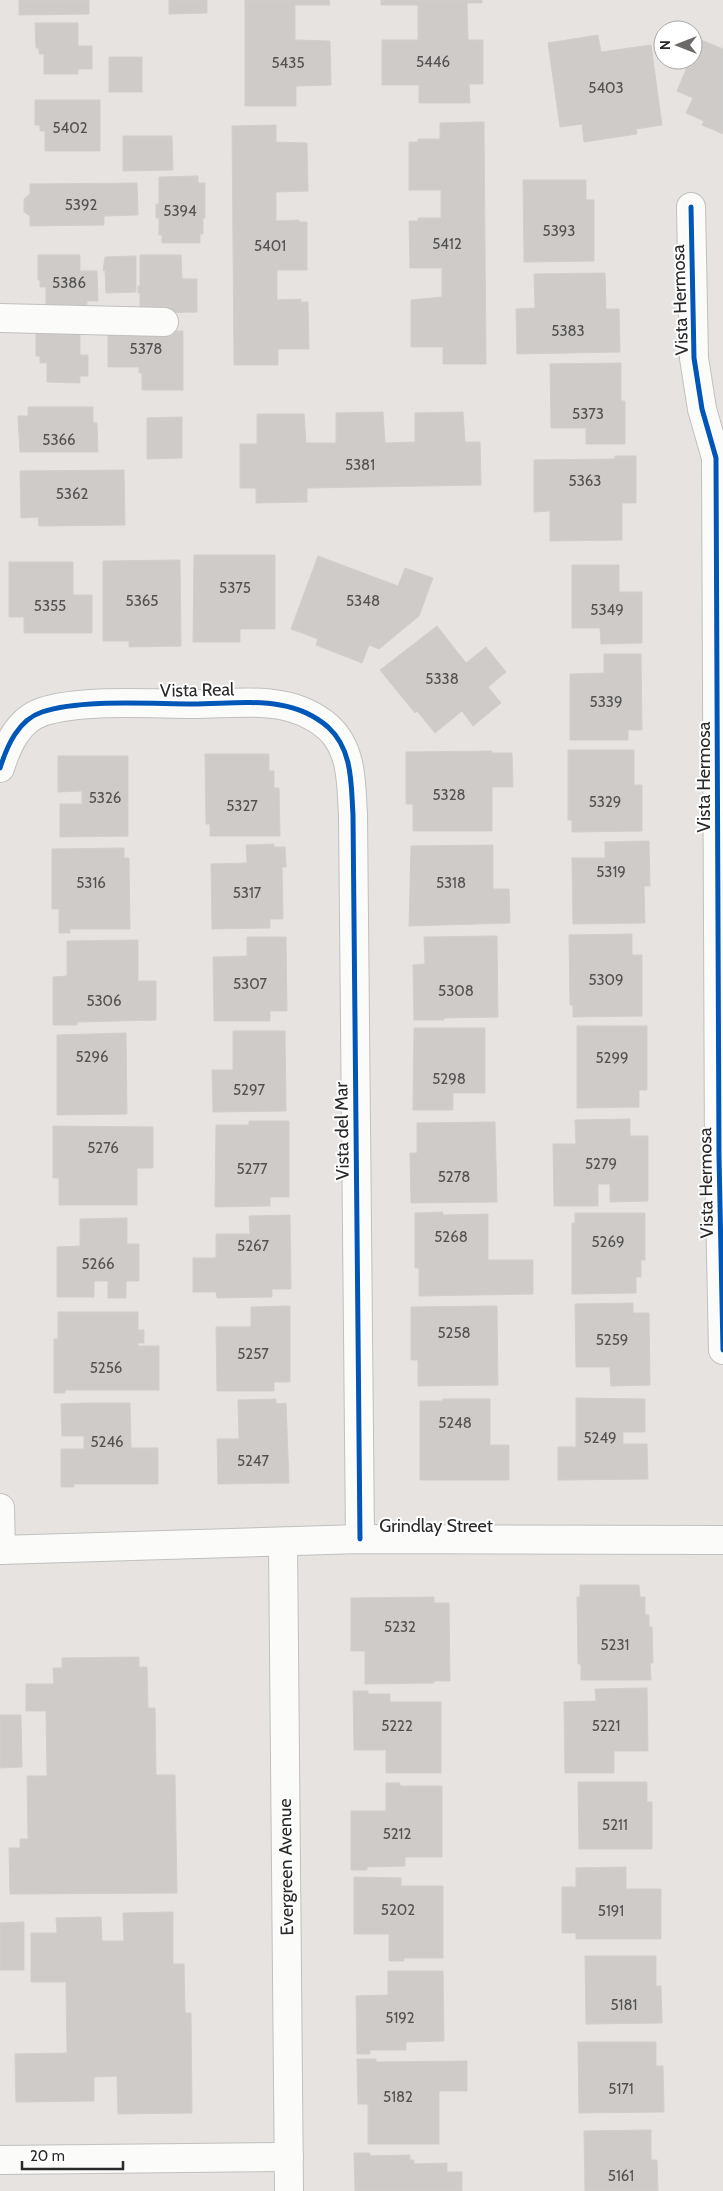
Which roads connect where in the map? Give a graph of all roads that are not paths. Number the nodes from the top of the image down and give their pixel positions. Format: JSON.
{"nodes":[{"id":1,"x":690,"y":208,"type":"dead end"},
{"id":2,"x":0,"y":318,"type":"edge"},
{"id":3,"x":164,"y":322,"type":"dead end"},
{"id":4,"x":719,"y":458,"type":"edge"},
{"id":5,"x":329,"y":728,"type":"joint"},
{"id":6,"x":0,"y":768,"type":"edge"},
{"id":7,"x":720,"y":796,"type":"edge"},
{"id":8,"x":721,"y":1156,"type":"edge"},
{"id":9,"x":723,"y":1350,"type":"edge"},
{"id":10,"x":0,"y":1508,"type":"edge"},
{"id":11,"x":360,"y":1539,"type":"junction"},
{"id":12,"x":723,"y":1540,"type":"edge"},
{"id":13,"x":283,"y":1542,"type":"junction"},
{"id":14,"x":0,"y":1550,"type":"edge"},
{"id":15,"x":289,"y":2157,"type":"junction"},
{"id":16,"x":0,"y":2160,"type":"edge"},
{"id":17,"x":289,"y":2191,"type":"edge"}],
"edges":[{"from":1,"to":4,"type":"street","name":"Vista Hermosa"},
{"from":2,"to":3,"type":"street"},
{"from":4,"to":7,"type":"street","name":"Vista Hermosa"},
{"from":5,"to":6,"type":"street","name":"Vista Real"},
{"from":5,"to":11,"type":"street","name":"Vista del Mar"},
{"from":7,"to":8,"type":"street","name":"Vista Hermosa"},
{"from":8,"to":9,"type":"street","name":"Vista Hermosa"},
{"from":10,"to":14,"type":"street"},
{"from":11,"to":12,"type":"street","name":"Grindlay Street"},
{"from":11,"to":13,"type":"street","name":"Grindlay Street"},
{"from":13,"to":14,"type":"street","name":"Grindlay Street"},
{"from":13,"to":15,"type":"street","name":"Evergreen Avenue"},
{"from":15,"to":16,"type":"street"},
{"from":15,"to":17,"type":"street","name":"Evergreen Avenue"}]}
